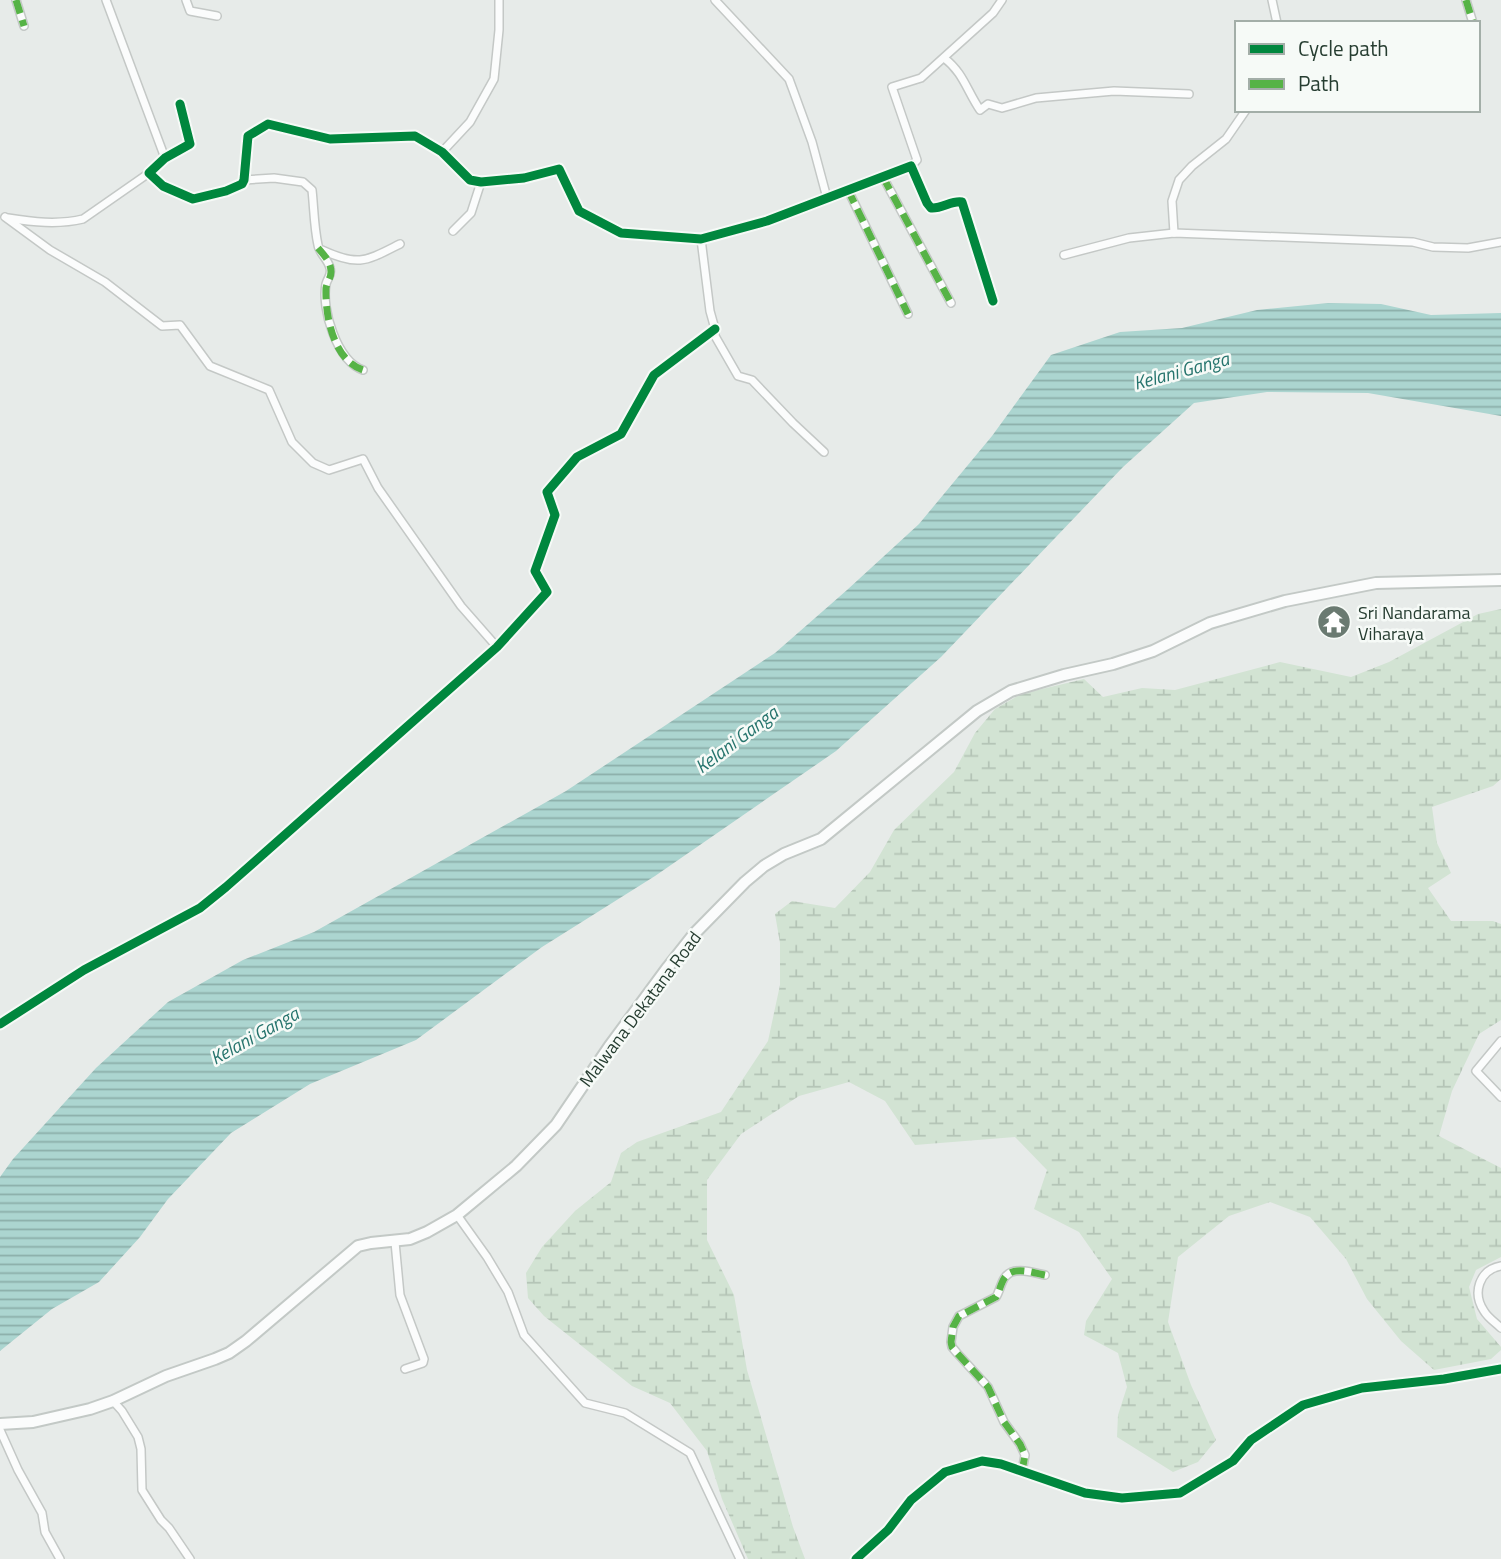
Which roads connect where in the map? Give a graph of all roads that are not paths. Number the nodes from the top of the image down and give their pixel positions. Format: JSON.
{"nodes":[{"id":1,"x":16,"y":0,"type":"edge"},
{"id":2,"x":106,"y":0,"type":"edge"},
{"id":3,"x":186,"y":0,"type":"edge"},
{"id":4,"x":499,"y":0,"type":"edge"},
{"id":5,"x":715,"y":0,"type":"edge"},
{"id":6,"x":1002,"y":0,"type":"edge"},
{"id":7,"x":1272,"y":0,"type":"edge"},
{"id":8,"x":1466,"y":0,"type":"edge"},
{"id":9,"x":217,"y":16,"type":"dead end"},
{"id":10,"x":1277,"y":21,"type":"edge"},
{"id":11,"x":1472,"y":21,"type":"edge"},
{"id":12,"x":24,"y":26,"type":"dead end"},
{"id":13,"x":944,"y":58,"type":"junction"},
{"id":14,"x":1189,"y":94,"type":"dead end"},
{"id":15,"x":180,"y":104,"type":"dead end"},
{"id":16,"x":1245,"y":112,"type":"edge"},
{"id":17,"x":442,"y":152,"type":"junction"},
{"id":18,"x":165,"y":158,"type":"junction"},
{"id":19,"x":911,"y":166,"type":"junction"},
{"id":20,"x":149,"y":173,"type":"junction"},
{"id":21,"x":883,"y":177,"type":"junction"},
{"id":22,"x":244,"y":180,"type":"junction"},
{"id":23,"x":481,"y":182,"type":"junction"},
{"id":24,"x":848,"y":190,"type":"junction"},
{"id":25,"x":827,"y":198,"type":"junction"},
{"id":26,"x":2,"y":217,"type":"edge"},
{"id":27,"x":453,"y":231,"type":"dead end"},
{"id":28,"x":1174,"y":233,"type":"junction"},
{"id":29,"x":701,"y":239,"type":"junction"},
{"id":30,"x":1501,"y":242,"type":"edge"},
{"id":31,"x":400,"y":244,"type":"dead end"},
{"id":32,"x":318,"y":248,"type":"junction"},
{"id":33,"x":1064,"y":255,"type":"dead end"},
{"id":34,"x":993,"y":301,"type":"dead end"},
{"id":35,"x":951,"y":303,"type":"dead end"},
{"id":36,"x":908,"y":314,"type":"dead end"},
{"id":37,"x":715,"y":329,"type":"junction"},
{"id":38,"x":363,"y":370,"type":"dead end"},
{"id":39,"x":824,"y":453,"type":"dead end"},
{"id":40,"x":1501,"y":580,"type":"edge"},
{"id":41,"x":498,"y":647,"type":"junction"},
{"id":42,"x":0,"y":1024,"type":"edge"},
{"id":43,"x":1501,"y":1041,"type":"edge"},
{"id":44,"x":1501,"y":1097,"type":"edge"},
{"id":45,"x":457,"y":1215,"type":"junction"},
{"id":46,"x":395,"y":1242,"type":"junction"},
{"id":47,"x":1501,"y":1266,"type":"edge"},
{"id":48,"x":1045,"y":1275,"type":"dead end"},
{"id":49,"x":1501,"y":1328,"type":"edge"},
{"id":50,"x":405,"y":1369,"type":"dead end"},
{"id":51,"x":1501,"y":1369,"type":"edge"},
{"id":52,"x":113,"y":1401,"type":"junction"},
{"id":53,"x":0,"y":1424,"type":"edge"},
{"id":54,"x":0,"y":1430,"type":"edge"},
{"id":55,"x":1020,"y":1471,"type":"junction"},
{"id":56,"x":60,"y":1559,"type":"edge"},
{"id":57,"x":190,"y":1559,"type":"edge"},
{"id":58,"x":740,"y":1559,"type":"edge"},
{"id":59,"x":856,"y":1559,"type":"edge"}],
"edges":[{"from":1,"to":12,"type":"street"},
{"from":2,"to":18,"type":"street"},
{"from":3,"to":9,"type":"street"},
{"from":4,"to":17,"type":"street"},
{"from":5,"to":25,"type":"street"},
{"from":6,"to":13,"type":"street"},
{"from":7,"to":10,"type":"street"},
{"from":8,"to":11,"type":"street"},
{"from":13,"to":14,"type":"street"},
{"from":13,"to":19,"type":"street"},
{"from":15,"to":18,"type":"street"},
{"from":16,"to":28,"type":"street"},
{"from":17,"to":22,"type":"street"},
{"from":17,"to":23,"type":"street"},
{"from":18,"to":20,"type":"street"},
{"from":19,"to":21,"type":"street"},
{"from":19,"to":34,"type":"street"},
{"from":20,"to":22,"type":"street"},
{"from":20,"to":26,"type":"street"},
{"from":21,"to":24,"type":"street"},
{"from":21,"to":35,"type":"street"},
{"from":22,"to":32,"type":"street"},
{"from":23,"to":27,"type":"street"},
{"from":23,"to":29,"type":"street"},
{"from":24,"to":25,"type":"street"},
{"from":24,"to":36,"type":"street"},
{"from":25,"to":29,"type":"street"},
{"from":26,"to":41,"type":"street"},
{"from":28,"to":30,"type":"street"},
{"from":28,"to":33,"type":"street"},
{"from":29,"to":37,"type":"street"},
{"from":31,"to":32,"type":"street"},
{"from":32,"to":38,"type":"street"},
{"from":37,"to":39,"type":"street"},
{"from":37,"to":41,"type":"street"},
{"from":40,"to":45,"type":"main road","name":"Malwana Dekatana Road"},
{"from":41,"to":42,"type":"street"},
{"from":43,"to":44,"type":"street"},
{"from":45,"to":46,"type":"main road","name":"Malwana Dekatana Road"},
{"from":45,"to":58,"type":"street"},
{"from":46,"to":50,"type":"street"},
{"from":46,"to":52,"type":"main road","name":"Malwana Dekatana Road"},
{"from":47,"to":49,"type":"street"},
{"from":48,"to":55,"type":"street"},
{"from":51,"to":55,"type":"street"},
{"from":52,"to":53,"type":"main road","name":"Malwana Dekatana Road"},
{"from":52,"to":57,"type":"street"},
{"from":54,"to":56,"type":"street"},
{"from":55,"to":59,"type":"street"}]}
